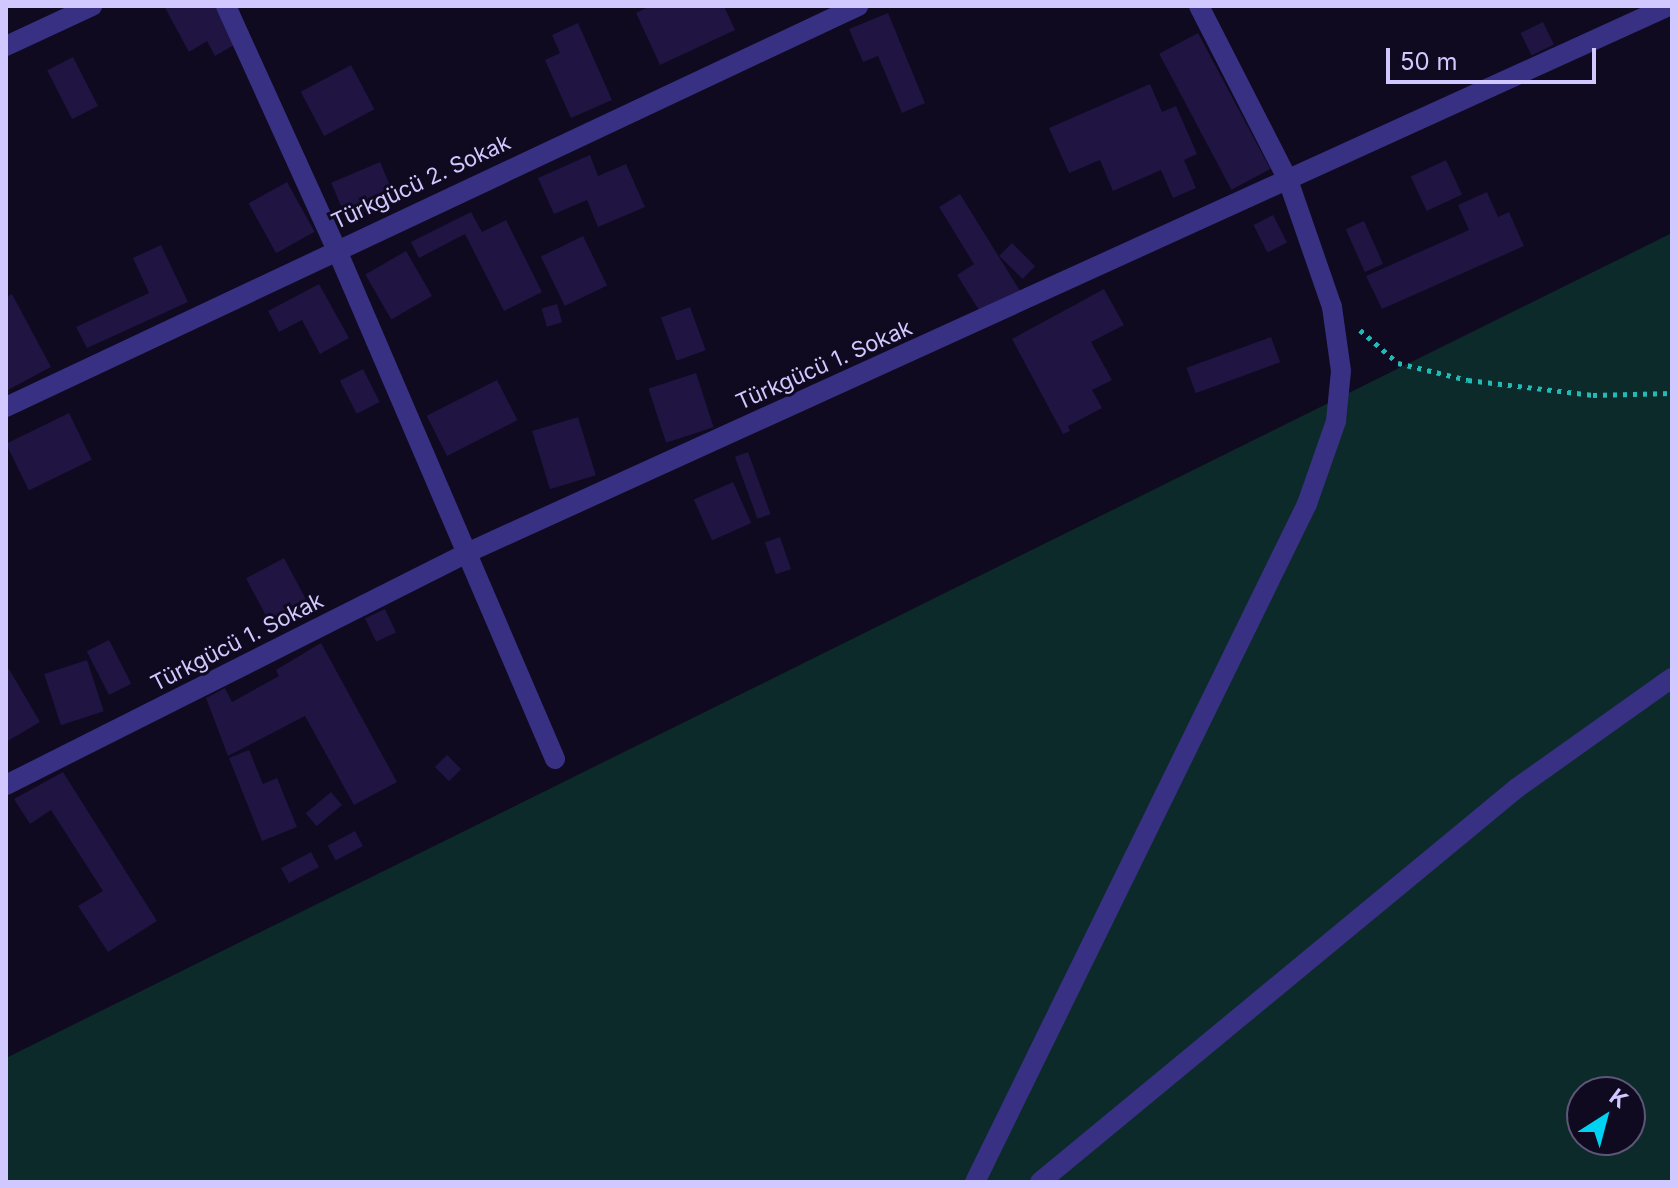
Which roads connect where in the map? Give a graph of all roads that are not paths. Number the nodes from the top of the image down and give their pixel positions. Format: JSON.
{"nodes":[{"id":1,"x":92,"y":6,"type":"edge"},
{"id":2,"x":226,"y":6,"type":"edge"},
{"id":3,"x":858,"y":6,"type":"edge"},
{"id":4,"x":1199,"y":6,"type":"edge"},
{"id":5,"x":1669,"y":6,"type":"edge"},
{"id":6,"x":57,"y":14,"type":"edge"},
{"id":7,"x":6,"y":46,"type":"edge"},
{"id":8,"x":1288,"y":180,"type":"junction"},
{"id":9,"x":336,"y":248,"type":"junction"},
{"id":10,"x":6,"y":407,"type":"edge"},
{"id":11,"x":469,"y":552,"type":"junction"},
{"id":12,"x":1672,"y":678,"type":"edge"},
{"id":13,"x":555,"y":759,"type":"dead end"},
{"id":14,"x":6,"y":785,"type":"edge"},
{"id":15,"x":975,"y":1182,"type":"edge"},
{"id":16,"x":1040,"y":1182,"type":"edge"}],
"edges":[{"from":1,"to":6,"type":"street"},
{"from":2,"to":9,"type":"street"},
{"from":3,"to":9,"type":"street","name":"Türkgücü 2. Sokak"},
{"from":4,"to":8,"type":"street"},
{"from":5,"to":8,"type":"street","name":"Türkgücü 1. Sokak"},
{"from":6,"to":7,"type":"street"},
{"from":8,"to":11,"type":"street","name":"Türkgücü 1. Sokak"},
{"from":8,"to":15,"type":"street"},
{"from":9,"to":10,"type":"street","name":"Türkgücü 2. Sokak"},
{"from":9,"to":11,"type":"street"},
{"from":11,"to":13,"type":"street"},
{"from":11,"to":14,"type":"street","name":"Türkgücü 1. Sokak"},
{"from":12,"to":16,"type":"street"}]}
